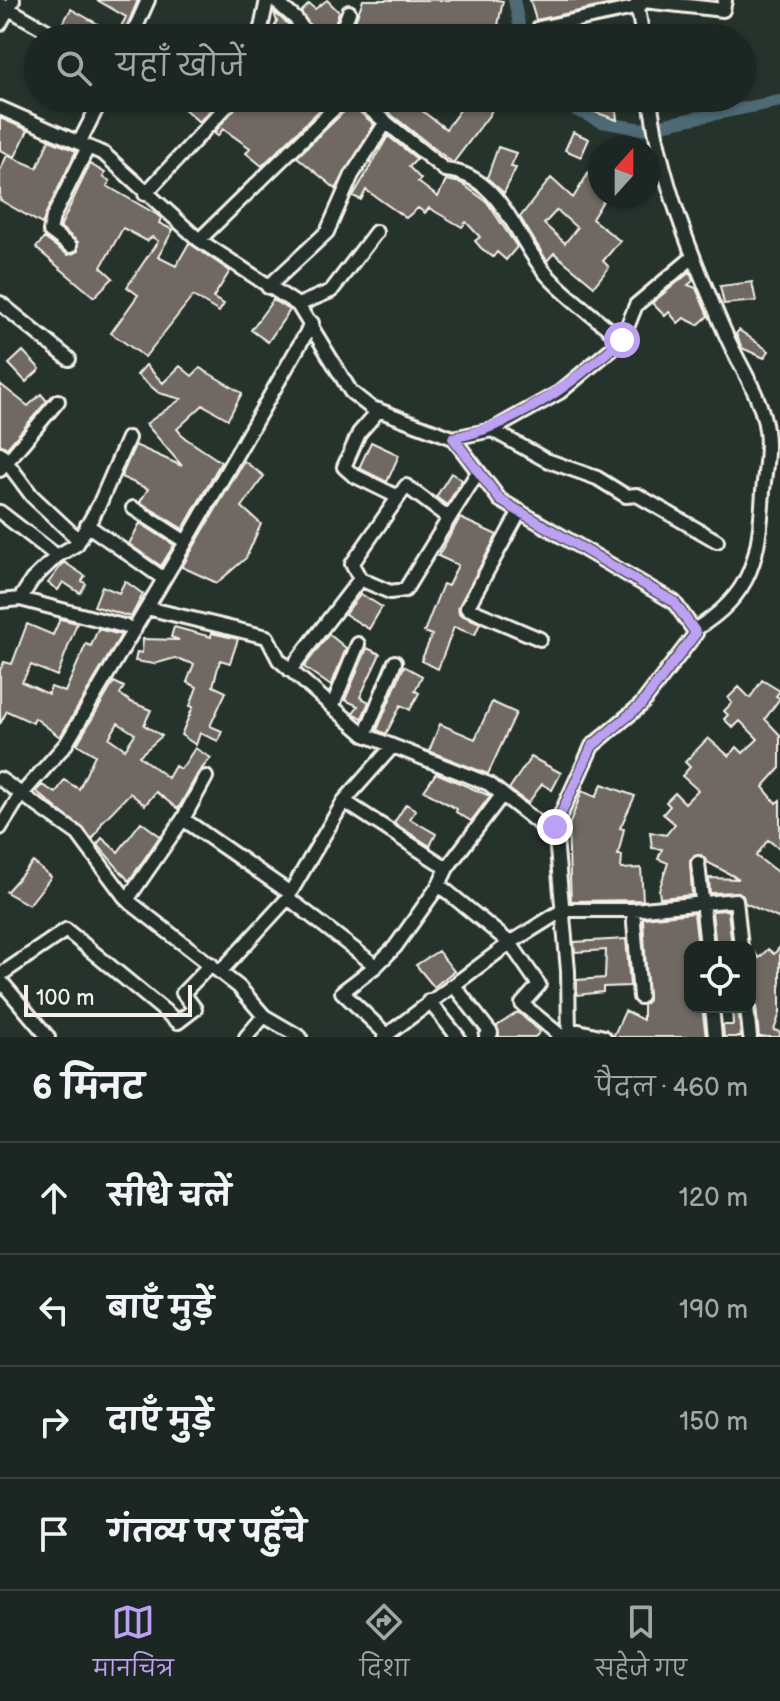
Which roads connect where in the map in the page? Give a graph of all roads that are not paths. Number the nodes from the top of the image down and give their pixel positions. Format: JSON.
{"nodes":[{"id":1,"x":148,"y":0,"type":"edge"},
{"id":2,"x":267,"y":0,"type":"edge"},
{"id":3,"x":274,"y":0,"type":"edge"},
{"id":4,"x":725,"y":0,"type":"edge"},
{"id":5,"x":637,"y":3,"type":"edge"},
{"id":6,"x":7,"y":4,"type":"edge"},
{"id":7,"x":349,"y":12,"type":"dead end"},
{"id":8,"x":0,"y":24,"type":"edge"},
{"id":9,"x":38,"y":24,"type":"edge"},
{"id":10,"x":137,"y":24,"type":"edge"},
{"id":11,"x":262,"y":24,"type":"edge"},
{"id":12,"x":299,"y":24,"type":"edge"},
{"id":13,"x":344,"y":24,"type":"edge"},
{"id":14,"x":555,"y":24,"type":"edge"},
{"id":15,"x":641,"y":24,"type":"edge"},
{"id":16,"x":0,"y":108,"type":"edge"},
{"id":17,"x":96,"y":112,"type":"edge"},
{"id":18,"x":221,"y":112,"type":"edge"},
{"id":19,"x":331,"y":112,"type":"edge"},
{"id":20,"x":374,"y":112,"type":"edge"},
{"id":21,"x":652,"y":112,"type":"edge"},
{"id":22,"x":386,"y":122,"type":"junction"},
{"id":23,"x":83,"y":145,"type":"junction"},
{"id":24,"x":145,"y":194,"type":"junction"},
{"id":25,"x":376,"y":232,"type":"dead end"},
{"id":26,"x":199,"y":240,"type":"junction"},
{"id":27,"x":70,"y":246,"type":"dead end"},
{"id":28,"x":693,"y":257,"type":"junction"},
{"id":29,"x":268,"y":287,"type":"junction"},
{"id":30,"x":0,"y":303,"type":"edge"},
{"id":31,"x":298,"y":305,"type":"junction"},
{"id":32,"x":312,"y":323,"type":"junction"},
{"id":33,"x":622,"y":340,"type":"junction"},
{"id":34,"x":69,"y":359,"type":"dead end"},
{"id":35,"x":58,"y":401,"type":"dead end"},
{"id":36,"x":379,"y":410,"type":"junction"},
{"id":37,"x":492,"y":430,"type":"junction"},
{"id":38,"x":128,"y":438,"type":"dead end"},
{"id":39,"x":453,"y":438,"type":"junction"},
{"id":40,"x":3,"y":461,"type":"edge"},
{"id":41,"x":478,"y":472,"type":"junction"},
{"id":42,"x":398,"y":497,"type":"junction"},
{"id":43,"x":133,"y":508,"type":"dead end"},
{"id":44,"x":520,"y":511,"type":"junction"},
{"id":45,"x":0,"y":512,"type":"edge"},
{"id":46,"x":449,"y":518,"type":"junction"},
{"id":47,"x":87,"y":525,"type":"junction"},
{"id":48,"x":79,"y":540,"type":"junction"},
{"id":49,"x":717,"y":541,"type":"dead end"},
{"id":50,"x":186,"y":542,"type":"junction"},
{"id":51,"x":57,"y":556,"type":"junction"},
{"id":52,"x":164,"y":579,"type":"junction"},
{"id":53,"x":360,"y":579,"type":"junction"},
{"id":54,"x":20,"y":599,"type":"junction"},
{"id":55,"x":0,"y":601,"type":"edge"},
{"id":56,"x":147,"y":608,"type":"junction"},
{"id":57,"x":135,"y":629,"type":"junction"},
{"id":58,"x":694,"y":630,"type":"junction"},
{"id":59,"x":540,"y":639,"type":"dead end"},
{"id":60,"x":358,"y":644,"type":"dead end"},
{"id":61,"x":395,"y":662,"type":"dead end"},
{"id":62,"x":290,"y":670,"type":"junction"},
{"id":63,"x":332,"y":707,"type":"junction"},
{"id":64,"x":365,"y":735,"type":"junction"},
{"id":65,"x":392,"y":747,"type":"junction"},
{"id":66,"x":206,"y":777,"type":"dead end"},
{"id":67,"x":0,"y":779,"type":"edge"},
{"id":68,"x":502,"y":795,"type":"junction"},
{"id":69,"x":20,"y":796,"type":"junction"},
{"id":70,"x":344,"y":801,"type":"junction"},
{"id":71,"x":183,"y":819,"type":"junction"},
{"id":72,"x":555,"y":827,"type":"junction"},
{"id":73,"x":0,"y":828,"type":"edge"},
{"id":74,"x":698,"y":863,"type":"dead end"},
{"id":75,"x":447,"y":868,"type":"junction"},
{"id":76,"x":439,"y":885,"type":"junction"},
{"id":77,"x":127,"y":900,"type":"junction"},
{"id":78,"x":703,"y":903,"type":"junction"},
{"id":79,"x":563,"y":910,"type":"junction"},
{"id":80,"x":633,"y":910,"type":"junction"},
{"id":81,"x":706,"y":941,"type":"edge"},
{"id":82,"x":740,"y":941,"type":"edge"},
{"id":83,"x":510,"y":943,"type":"junction"},
{"id":84,"x":376,"y":966,"type":"junction"},
{"id":85,"x":215,"y":968,"type":"junction"},
{"id":86,"x":1,"y":981,"type":"edge"},
{"id":87,"x":455,"y":987,"type":"junction"},
{"id":88,"x":640,"y":997,"type":"dead end"},
{"id":89,"x":429,"y":1001,"type":"junction"},
{"id":90,"x":713,"y":1013,"type":"edge"},
{"id":91,"x":748,"y":1013,"type":"edge"},
{"id":92,"x":264,"y":1016,"type":"junction"},
{"id":93,"x":178,"y":1022,"type":"junction"},
{"id":94,"x":567,"y":1034,"type":"edge"},
{"id":95,"x":453,"y":1035,"type":"edge"},
{"id":96,"x":385,"y":1036,"type":"edge"},
{"id":97,"x":48,"y":1037,"type":"edge"},
{"id":98,"x":171,"y":1037,"type":"edge"},
{"id":99,"x":246,"y":1037,"type":"edge"},
{"id":100,"x":300,"y":1037,"type":"edge"},
{"id":101,"x":486,"y":1037,"type":"edge"},
{"id":102,"x":604,"y":1037,"type":"edge"},
{"id":103,"x":715,"y":1037,"type":"edge"},
{"id":104,"x":750,"y":1037,"type":"edge"}],
"edges":[{"from":1,"to":10,"type":"street"},
{"from":2,"to":11,"type":"street"},
{"from":3,"to":12,"type":"street"},
{"from":4,"to":5,"type":"street"},
{"from":5,"to":14,"type":"street"},
{"from":5,"to":15,"type":"street"},
{"from":6,"to":8,"type":"street"},
{"from":6,"to":9,"type":"street"},
{"from":7,"to":13,"type":"street"},
{"from":16,"to":23,"type":"street"},
{"from":17,"to":23,"type":"street"},
{"from":18,"to":24,"type":"street"},
{"from":19,"to":26,"type":"street"},
{"from":20,"to":22,"type":"street"},
{"from":21,"to":28,"type":"street"},
{"from":22,"to":29,"type":"street"},
{"from":22,"to":33,"type":"street"},
{"from":23,"to":24,"type":"street"},
{"from":23,"to":27,"type":"street"},
{"from":24,"to":26,"type":"street"},
{"from":25,"to":31,"type":"street"},
{"from":26,"to":29,"type":"street"},
{"from":28,"to":33,"type":"street"},
{"from":28,"to":58,"type":"street"},
{"from":29,"to":31,"type":"street"},
{"from":30,"to":34,"type":"street"},
{"from":31,"to":32,"type":"street"},
{"from":32,"to":36,"type":"street"},
{"from":32,"to":50,"type":"street"},
{"from":33,"to":37,"type":"street"},
{"from":35,"to":40,"type":"street"},
{"from":36,"to":39,"type":"street"},
{"from":36,"to":42,"type":"street"},
{"from":37,"to":39,"type":"street"},
{"from":37,"to":49,"type":"street"},
{"from":38,"to":47,"type":"street"},
{"from":39,"to":41,"type":"street"},
{"from":40,"to":48,"type":"street"},
{"from":41,"to":44,"type":"street"},
{"from":41,"to":46,"type":"street"},
{"from":42,"to":46,"type":"street"},
{"from":42,"to":53,"type":"street"},
{"from":43,"to":50,"type":"street"},
{"from":44,"to":58,"type":"street"},
{"from":44,"to":59,"type":"street"},
{"from":45,"to":51,"type":"street"},
{"from":46,"to":53,"type":"street"},
{"from":47,"to":48,"type":"street"},
{"from":47,"to":52,"type":"street"},
{"from":48,"to":51,"type":"street"},
{"from":50,"to":52,"type":"street"},
{"from":51,"to":54,"type":"street"},
{"from":52,"to":56,"type":"street"},
{"from":53,"to":62,"type":"street"},
{"from":54,"to":55,"type":"street"},
{"from":54,"to":57,"type":"street"},
{"from":56,"to":57,"type":"street"},
{"from":56,"to":62,"type":"street"},
{"from":57,"to":69,"type":"street"},
{"from":58,"to":72,"type":"street"},
{"from":60,"to":63,"type":"street"},
{"from":61,"to":64,"type":"street"},
{"from":62,"to":63,"type":"street"},
{"from":63,"to":64,"type":"street"},
{"from":64,"to":65,"type":"street"},
{"from":65,"to":68,"type":"street"},
{"from":65,"to":70,"type":"street"},
{"from":66,"to":71,"type":"street"},
{"from":67,"to":69,"type":"street"},
{"from":68,"to":72,"type":"street"},
{"from":68,"to":75,"type":"street"},
{"from":69,"to":73,"type":"street"},
{"from":69,"to":77,"type":"street"},
{"from":70,"to":71,"type":"street"},
{"from":70,"to":75,"type":"street"},
{"from":71,"to":77,"type":"street"},
{"from":72,"to":79,"type":"street"},
{"from":74,"to":78,"type":"street"},
{"from":75,"to":76,"type":"street"},
{"from":76,"to":83,"type":"street"},
{"from":76,"to":84,"type":"street"},
{"from":77,"to":85,"type":"street"},
{"from":78,"to":80,"type":"street"},
{"from":78,"to":81,"type":"street"},
{"from":78,"to":82,"type":"street"},
{"from":79,"to":80,"type":"street"},
{"from":79,"to":83,"type":"street"},
{"from":79,"to":94,"type":"street"},
{"from":80,"to":88,"type":"street"},
{"from":83,"to":87,"type":"street"},
{"from":83,"to":94,"type":"street"},
{"from":84,"to":85,"type":"street"},
{"from":84,"to":96,"type":"street"},
{"from":85,"to":92,"type":"street"},
{"from":85,"to":93,"type":"street"},
{"from":86,"to":93,"type":"street"},
{"from":86,"to":97,"type":"street"},
{"from":87,"to":89,"type":"street"},
{"from":87,"to":101,"type":"street"},
{"from":89,"to":95,"type":"street"},
{"from":89,"to":96,"type":"street"},
{"from":90,"to":103,"type":"street"},
{"from":91,"to":104,"type":"street"},
{"from":92,"to":99,"type":"street"},
{"from":92,"to":100,"type":"street"},
{"from":93,"to":98,"type":"street"},
{"from":94,"to":102,"type":"street"}]}
